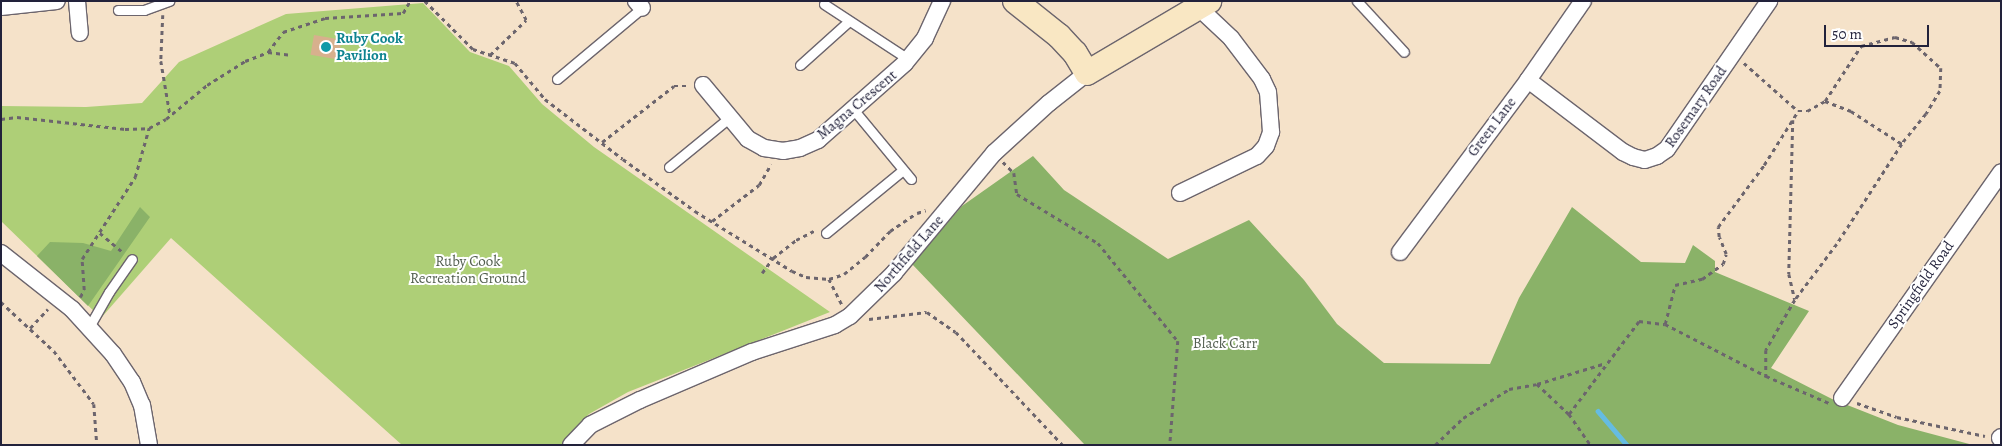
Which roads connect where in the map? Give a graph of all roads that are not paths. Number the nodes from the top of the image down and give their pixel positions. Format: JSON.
{"nodes":[{"id":1,"x":57,"y":1,"type":"edge"},
{"id":2,"x":77,"y":1,"type":"edge"},
{"id":3,"x":942,"y":1,"type":"edge"},
{"id":4,"x":1356,"y":1,"type":"edge"},
{"id":5,"x":1583,"y":1,"type":"edge"},
{"id":6,"x":1770,"y":1,"type":"edge"},
{"id":7,"x":166,"y":2,"type":"edge"},
{"id":8,"x":1020,"y":3,"type":"edge"},
{"id":9,"x":639,"y":4,"type":"edge"},
{"id":10,"x":824,"y":4,"type":"dead end"},
{"id":11,"x":1204,"y":4,"type":"edge"},
{"id":12,"x":1,"y":6,"type":"edge"},
{"id":13,"x":118,"y":10,"type":"dead end"},
{"id":14,"x":849,"y":21,"type":"junction"},
{"id":15,"x":80,"y":33,"type":"dead end"},
{"id":16,"x":1404,"y":52,"type":"dead end"},
{"id":17,"x":908,"y":59,"type":"junction"},
{"id":18,"x":800,"y":65,"type":"dead end"},
{"id":19,"x":1087,"y":73,"type":"junction"},
{"id":20,"x":557,"y":79,"type":"dead end"},
{"id":21,"x":1528,"y":80,"type":"junction"},
{"id":22,"x":703,"y":85,"type":"road end"},
{"id":23,"x":853,"y":109,"type":"junction"},
{"id":24,"x":730,"y":117,"type":"junction"},
{"id":25,"x":669,"y":167,"type":"dead end"},
{"id":26,"x":903,"y":170,"type":"junction"},
{"id":27,"x":2001,"y":174,"type":"edge"},
{"id":28,"x":911,"y":179,"type":"dead end"},
{"id":29,"x":1180,"y":193,"type":"dead end"},
{"id":30,"x":826,"y":233,"type":"road end"},
{"id":31,"x":1400,"y":252,"type":"dead end"},
{"id":32,"x":1,"y":253,"type":"edge"},
{"id":33,"x":132,"y":259,"type":"road end"},
{"id":34,"x":88,"y":327,"type":"junction"},
{"id":35,"x":1842,"y":398,"type":"road end"},
{"id":36,"x":149,"y":445,"type":"edge"},
{"id":37,"x":570,"y":445,"type":"edge"}],
"edges":[{"from":1,"to":12,"type":"street"},
{"from":2,"to":15,"type":"street"},
{"from":3,"to":17,"type":"street","name":"Magna Crescent"},
{"from":4,"to":16,"type":"lane"},
{"from":5,"to":21,"type":"street","name":"Green Lane"},
{"from":6,"to":21,"type":"street","name":"Rosemary Road"},
{"from":7,"to":13,"type":"lane"},
{"from":8,"to":19,"type":"street"},
{"from":9,"to":20,"type":"lane"},
{"from":10,"to":14,"type":"lane"},
{"from":11,"to":19,"type":"street","name":"Northfield Lane"},
{"from":11,"to":29,"type":"street"},
{"from":14,"to":17,"type":"lane"},
{"from":14,"to":18,"type":"lane"},
{"from":17,"to":23,"type":"street","name":"Magna Crescent"},
{"from":19,"to":37,"type":"street","name":"Northfield Lane"},
{"from":21,"to":31,"type":"street","name":"Green Lane"},
{"from":22,"to":24,"type":"street","name":"Magna Crescent"},
{"from":23,"to":24,"type":"street","name":"Magna Crescent"},
{"from":23,"to":26,"type":"lane"},
{"from":24,"to":25,"type":"lane"},
{"from":26,"to":28,"type":"lane"},
{"from":26,"to":30,"type":"lane"},
{"from":27,"to":35,"type":"street","name":"Springfield Road"},
{"from":32,"to":34,"type":"street"},
{"from":33,"to":34,"type":"lane"},
{"from":34,"to":36,"type":"street"}]}
